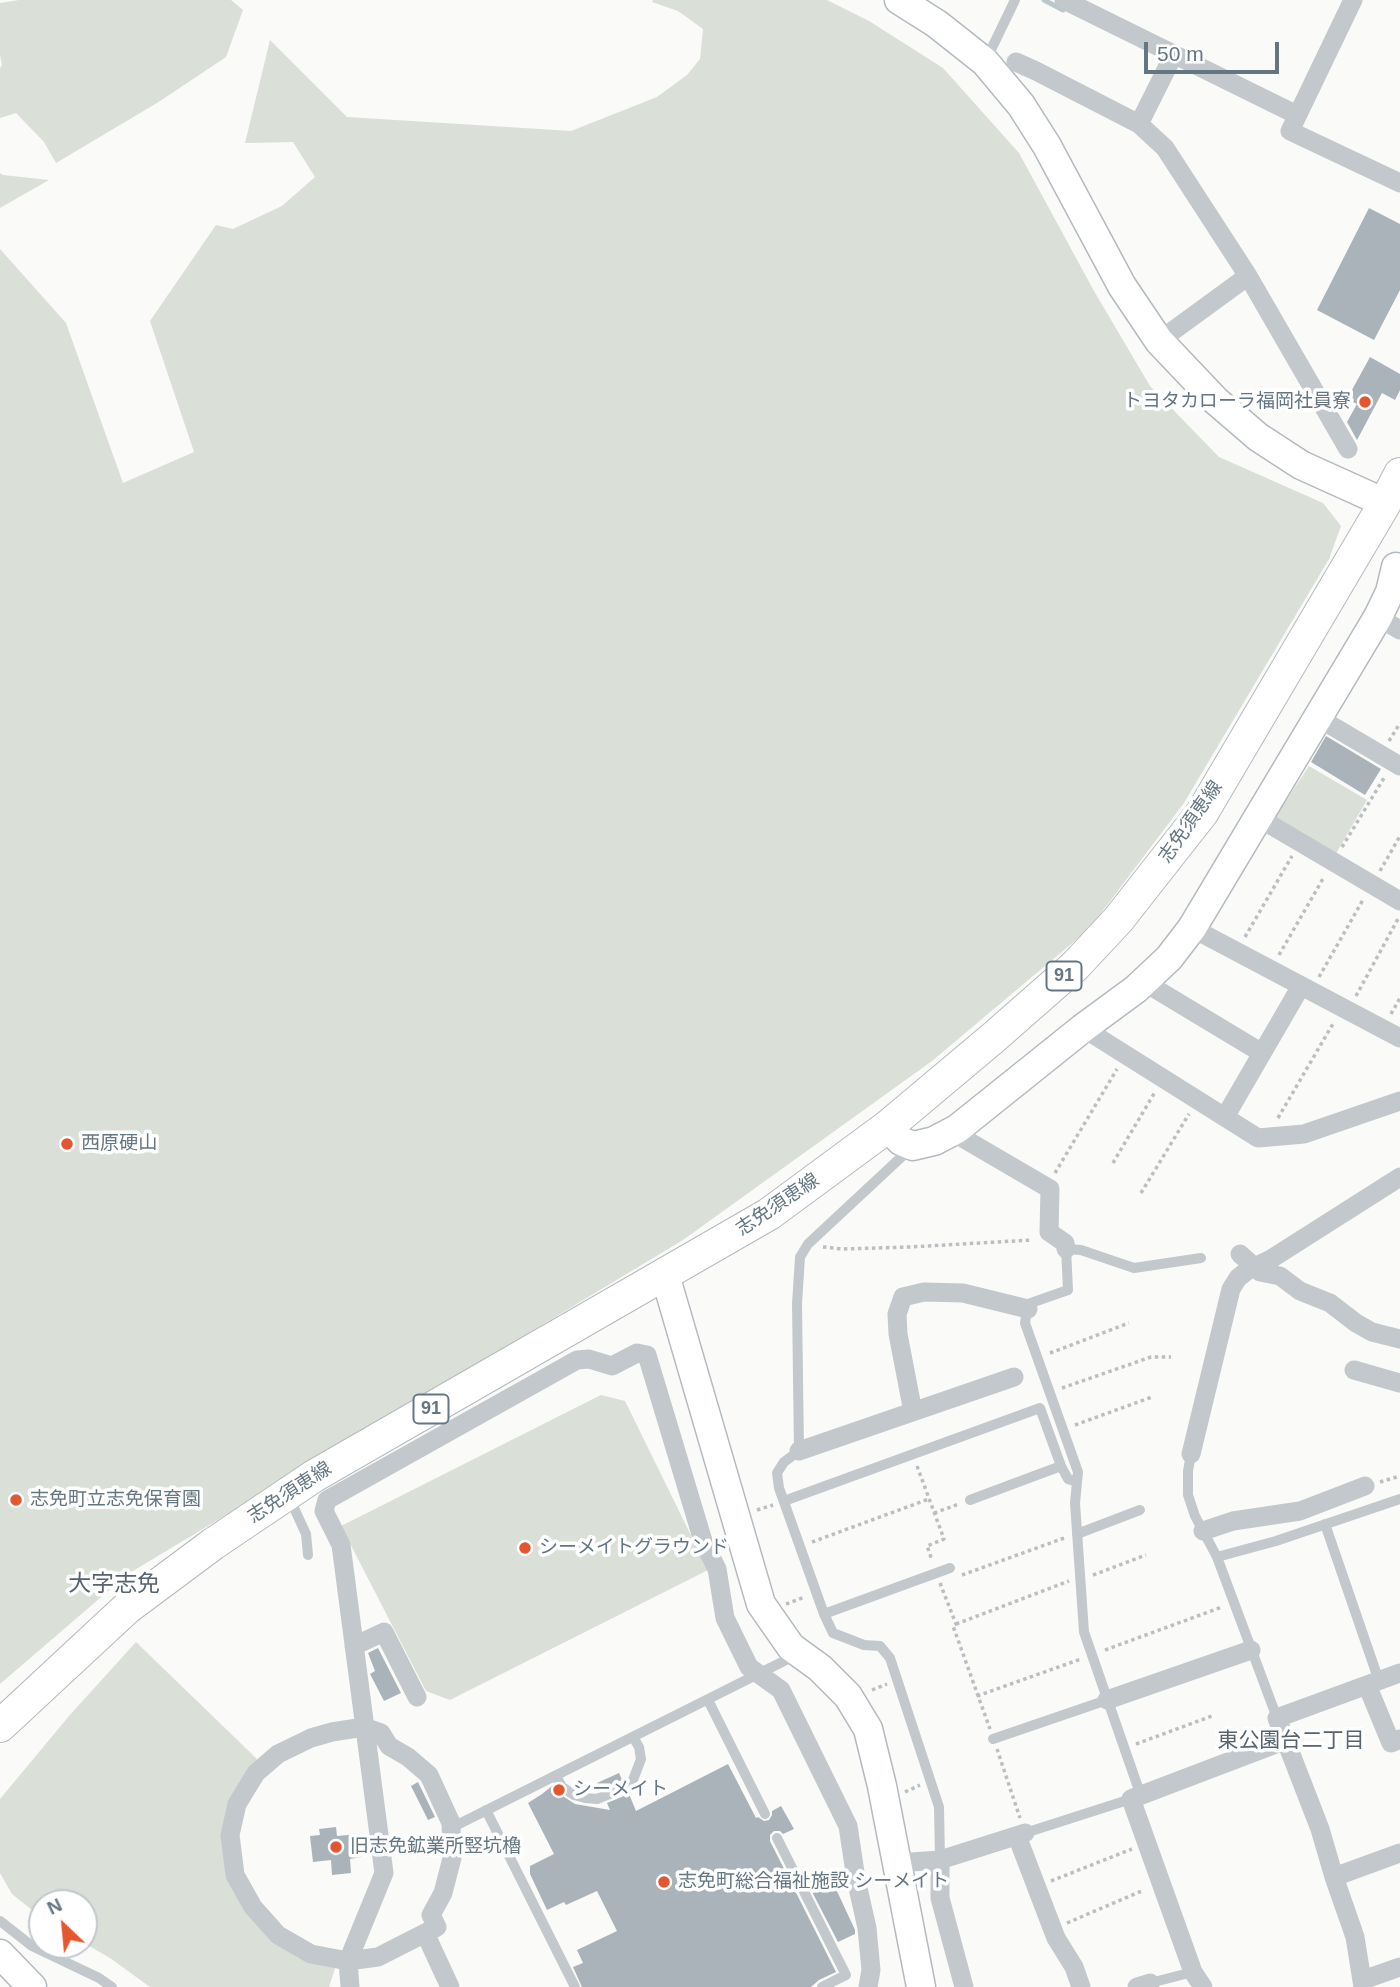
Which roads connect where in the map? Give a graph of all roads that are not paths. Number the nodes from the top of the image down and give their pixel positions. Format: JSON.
{"nodes":[{"id":1,"x":899,"y":0,"type":"edge"},
{"id":2,"x":1015,"y":0,"type":"edge"},
{"id":3,"x":1064,"y":0,"type":"edge"},
{"id":4,"x":1353,"y":0,"type":"edge"},
{"id":5,"x":1174,"y":54,"type":"junction"},
{"id":6,"x":985,"y":62,"type":"junction"},
{"id":7,"x":1016,"y":62,"type":"dead end"},
{"id":8,"x":1297,"y":115,"type":"junction"},
{"id":9,"x":1139,"y":124,"type":"junction"},
{"id":10,"x":1400,"y":183,"type":"edge"},
{"id":11,"x":1248,"y":276,"type":"junction"},
{"id":12,"x":1159,"y":341,"type":"junction"},
{"id":13,"x":1348,"y":449,"type":"dead end"},
{"id":14,"x":1400,"y":474,"type":"edge"},
{"id":15,"x":1392,"y":507,"type":"edge"},
{"id":16,"x":1396,"y":567,"type":"dead end"},
{"id":17,"x":1389,"y":623,"type":"edge"},
{"id":18,"x":1317,"y":717,"type":"junction"},
{"id":19,"x":1397,"y":764,"type":"edge"},
{"id":20,"x":1259,"y":818,"type":"junction"},
{"id":21,"x":1400,"y":901,"type":"edge"},
{"id":22,"x":1192,"y":928,"type":"junction"},
{"id":23,"x":1144,"y":982,"type":"junction"},
{"id":24,"x":1306,"y":988,"type":"junction"},
{"id":25,"x":1083,"y":1028,"type":"junction"},
{"id":26,"x":1400,"y":1038,"type":"edge"},
{"id":27,"x":1262,"y":1053,"type":"junction"},
{"id":28,"x":1400,"y":1101,"type":"edge"},
{"id":29,"x":1225,"y":1117,"type":"junction"},
{"id":30,"x":887,"y":1127,"type":"junction"},
{"id":31,"x":957,"y":1129,"type":"junction"},
{"id":32,"x":913,"y":1146,"type":"junction"},
{"id":33,"x":1400,"y":1177,"type":"edge"},
{"id":34,"x":1062,"y":1243,"type":"junction"},
{"id":35,"x":1201,"y":1258,"type":"dead end"},
{"id":36,"x":1247,"y":1261,"type":"junction"},
{"id":37,"x":665,"y":1275,"type":"junction"},
{"id":38,"x":1028,"y":1308,"type":"junction"},
{"id":39,"x":1400,"y":1339,"type":"edge"},
{"id":40,"x":1354,"y":1370,"type":"dead end"},
{"id":41,"x":1014,"y":1377,"type":"dead end"},
{"id":42,"x":1400,"y":1383,"type":"edge"},
{"id":43,"x":456,"y":1395,"type":"junction"},
{"id":44,"x":913,"y":1412,"type":"junction"},
{"id":45,"x":472,"y":1429,"type":"dead end"},
{"id":46,"x":799,"y":1451,"type":"junction"},
{"id":47,"x":1191,"y":1454,"type":"joint"},
{"id":48,"x":1061,"y":1466,"type":"junction"},
{"id":49,"x":1077,"y":1482,"type":"junction"},
{"id":50,"x":1365,"y":1486,"type":"dead end"},
{"id":51,"x":288,"y":1493,"type":"junction"},
{"id":52,"x":1400,"y":1499,"type":"edge"},
{"id":53,"x":970,"y":1500,"type":"road end"},
{"id":54,"x":784,"y":1501,"type":"junction"},
{"id":55,"x":1140,"y":1510,"type":"dead end"},
{"id":56,"x":1325,"y":1524,"type":"junction"},
{"id":57,"x":1203,"y":1531,"type":"junction"},
{"id":58,"x":1077,"y":1534,"type":"junction"},
{"id":59,"x":307,"y":1555,"type":"dead end"},
{"id":60,"x":1217,"y":1556,"type":"junction"},
{"id":61,"x":951,"y":1574,"type":"road end"},
{"id":62,"x":824,"y":1614,"type":"junction"},
{"id":63,"x":354,"y":1646,"type":"junction"},
{"id":64,"x":1251,"y":1650,"type":"junction"},
{"id":65,"x":800,"y":1653,"type":"junction"},
{"id":66,"x":1400,"y":1673,"type":"edge"},
{"id":67,"x":759,"y":1674,"type":"junction"},
{"id":68,"x":1373,"y":1683,"type":"junction"},
{"id":69,"x":417,"y":1697,"type":"dead end"},
{"id":70,"x":708,"y":1700,"type":"junction"},
{"id":71,"x":1107,"y":1700,"type":"junction"},
{"id":72,"x":1277,"y":1718,"type":"junction"},
{"id":73,"x":0,"y":1726,"type":"edge"},
{"id":74,"x":365,"y":1727,"type":"junction"},
{"id":75,"x":633,"y":1737,"type":"junction"},
{"id":76,"x":993,"y":1739,"type":"road end"},
{"id":77,"x":1400,"y":1739,"type":"edge"},
{"id":78,"x":1286,"y":1740,"type":"junction"},
{"id":79,"x":556,"y":1776,"type":"junction"},
{"id":80,"x":1136,"y":1798,"type":"junction"},
{"id":81,"x":486,"y":1810,"type":"junction"},
{"id":82,"x":765,"y":1814,"type":"dead end"},
{"id":83,"x":451,"y":1828,"type":"junction"},
{"id":84,"x":1021,"y":1834,"type":"junction"},
{"id":85,"x":776,"y":1838,"type":"dead end"},
{"id":86,"x":1400,"y":1853,"type":"edge"},
{"id":87,"x":940,"y":1860,"type":"junction"},
{"id":88,"x":897,"y":1863,"type":"junction"},
{"id":89,"x":1334,"y":1878,"type":"junction"},
{"id":90,"x":0,"y":1921,"type":"edge"},
{"id":91,"x":425,"y":1933,"type":"junction"},
{"id":92,"x":0,"y":1954,"type":"edge"},
{"id":93,"x":348,"y":1961,"type":"junction"},
{"id":94,"x":1400,"y":1967,"type":"edge"},
{"id":95,"x":1194,"y":1977,"type":"edge"},
{"id":96,"x":1363,"y":1984,"type":"edge"},
{"id":97,"x":1144,"y":1985,"type":"edge"},
{"id":98,"x":32,"y":1987,"type":"edge"},
{"id":99,"x":112,"y":1987,"type":"edge"},
{"id":100,"x":350,"y":1987,"type":"edge"},
{"id":101,"x":450,"y":1987,"type":"edge"},
{"id":102,"x":575,"y":1987,"type":"edge"},
{"id":103,"x":822,"y":1987,"type":"edge"},
{"id":104,"x":868,"y":1987,"type":"edge"},
{"id":105,"x":921,"y":1987,"type":"edge"},
{"id":106,"x":964,"y":1987,"type":"edge"},
{"id":107,"x":1082,"y":1987,"type":"edge"}],
"edges":[{"from":1,"to":6,"type":"street"},
{"from":2,"to":6,"type":"lane"},
{"from":3,"to":5,"type":"street"},
{"from":4,"to":8,"type":"street"},
{"from":5,"to":8,"type":"street"},
{"from":5,"to":9,"type":"street"},
{"from":6,"to":12,"type":"street"},
{"from":7,"to":9,"type":"street"},
{"from":8,"to":10,"type":"street"},
{"from":9,"to":11,"type":"street"},
{"from":11,"to":12,"type":"street"},
{"from":11,"to":13,"type":"street"},
{"from":12,"to":15,"type":"street"},
{"from":14,"to":15,"type":"main road","name":"志免須恵線","number":"91"},
{"from":15,"to":30,"type":"main road","name":"志免須恵線","number":"91"},
{"from":16,"to":17,"type":"street"},
{"from":17,"to":18,"type":"street"},
{"from":18,"to":19,"type":"street"},
{"from":18,"to":20,"type":"street"},
{"from":20,"to":21,"type":"street"},
{"from":20,"to":22,"type":"street"},
{"from":22,"to":23,"type":"street"},
{"from":22,"to":24,"type":"street"},
{"from":23,"to":25,"type":"street"},
{"from":23,"to":27,"type":"street"},
{"from":24,"to":26,"type":"street"},
{"from":24,"to":27,"type":"street"},
{"from":25,"to":29,"type":"street"},
{"from":25,"to":31,"type":"street"},
{"from":27,"to":29,"type":"street"},
{"from":28,"to":29,"type":"street"},
{"from":30,"to":32,"type":"street"},
{"from":30,"to":37,"type":"main road","name":"志免須恵線","number":"91"},
{"from":31,"to":32,"type":"street"},
{"from":31,"to":34,"type":"street"},
{"from":32,"to":46,"type":"lane"},
{"from":33,"to":36,"type":"street"},
{"from":34,"to":35,"type":"lane"},
{"from":34,"to":38,"type":"lane"},
{"from":36,"to":39,"type":"street"},
{"from":36,"to":47,"type":"street"},
{"from":37,"to":43,"type":"main road","name":"志免須恵線","number":"91"},
{"from":37,"to":65,"type":"street"},
{"from":38,"to":44,"type":"street"},
{"from":38,"to":49,"type":"lane"},
{"from":40,"to":42,"type":"street"},
{"from":41,"to":44,"type":"street"},
{"from":43,"to":45,"type":"lane"},
{"from":43,"to":51,"type":"main road","name":"志免須恵線","number":"91"},
{"from":44,"to":46,"type":"street"},
{"from":46,"to":54,"type":"lane"},
{"from":47,"to":57,"type":"lane"},
{"from":48,"to":49,"type":"lane"},
{"from":48,"to":53,"type":"lane"},
{"from":48,"to":54,"type":"lane"},
{"from":49,"to":58,"type":"lane"},
{"from":50,"to":57,"type":"street"},
{"from":51,"to":59,"type":"lane"},
{"from":51,"to":73,"type":"main road","name":"志免須恵線","number":"91"},
{"from":52,"to":56,"type":"lane"},
{"from":54,"to":62,"type":"lane"},
{"from":55,"to":58,"type":"lane"},
{"from":56,"to":60,"type":"lane"},
{"from":56,"to":68,"type":"lane"},
{"from":57,"to":60,"type":"lane"},
{"from":58,"to":71,"type":"lane"},
{"from":60,"to":64,"type":"lane"},
{"from":61,"to":62,"type":"lane"},
{"from":62,"to":87,"type":"lane"},
{"from":63,"to":67,"type":"street"},
{"from":63,"to":69,"type":"street"},
{"from":63,"to":74,"type":"street"},
{"from":64,"to":71,"type":"street"},
{"from":64,"to":72,"type":"lane"},
{"from":65,"to":67,"type":"lane"},
{"from":65,"to":88,"type":"street"},
{"from":66,"to":68,"type":"street"},
{"from":67,"to":70,"type":"lane"},
{"from":67,"to":104,"type":"street"},
{"from":68,"to":72,"type":"street"},
{"from":68,"to":77,"type":"street"},
{"from":70,"to":75,"type":"lane"},
{"from":70,"to":82,"type":"lane"},
{"from":71,"to":76,"type":"lane"},
{"from":71,"to":80,"type":"lane"},
{"from":72,"to":78,"type":"street"},
{"from":74,"to":83,"type":"street"},
{"from":74,"to":93,"type":"street"},
{"from":74,"to":93,"type":"street"},
{"from":75,"to":79,"type":"lane"},
{"from":75,"to":79,"type":"lane"},
{"from":78,"to":80,"type":"street"},
{"from":78,"to":89,"type":"street"},
{"from":79,"to":81,"type":"lane"},
{"from":80,"to":84,"type":"lane"},
{"from":80,"to":95,"type":"street"},
{"from":81,"to":83,"type":"lane"},
{"from":81,"to":102,"type":"lane"},
{"from":83,"to":91,"type":"street"},
{"from":84,"to":87,"type":"street"},
{"from":84,"to":107,"type":"street"},
{"from":85,"to":103,"type":"lane"},
{"from":86,"to":89,"type":"street"},
{"from":87,"to":88,"type":"street"},
{"from":87,"to":106,"type":"street"},
{"from":88,"to":105,"type":"street"},
{"from":89,"to":96,"type":"street"},
{"from":90,"to":99,"type":"lane"},
{"from":91,"to":93,"type":"street"},
{"from":91,"to":101,"type":"street"},
{"from":92,"to":98,"type":"street"},
{"from":93,"to":100,"type":"street"},
{"from":94,"to":96,"type":"street"},
{"from":95,"to":97,"type":"lane"}]}
